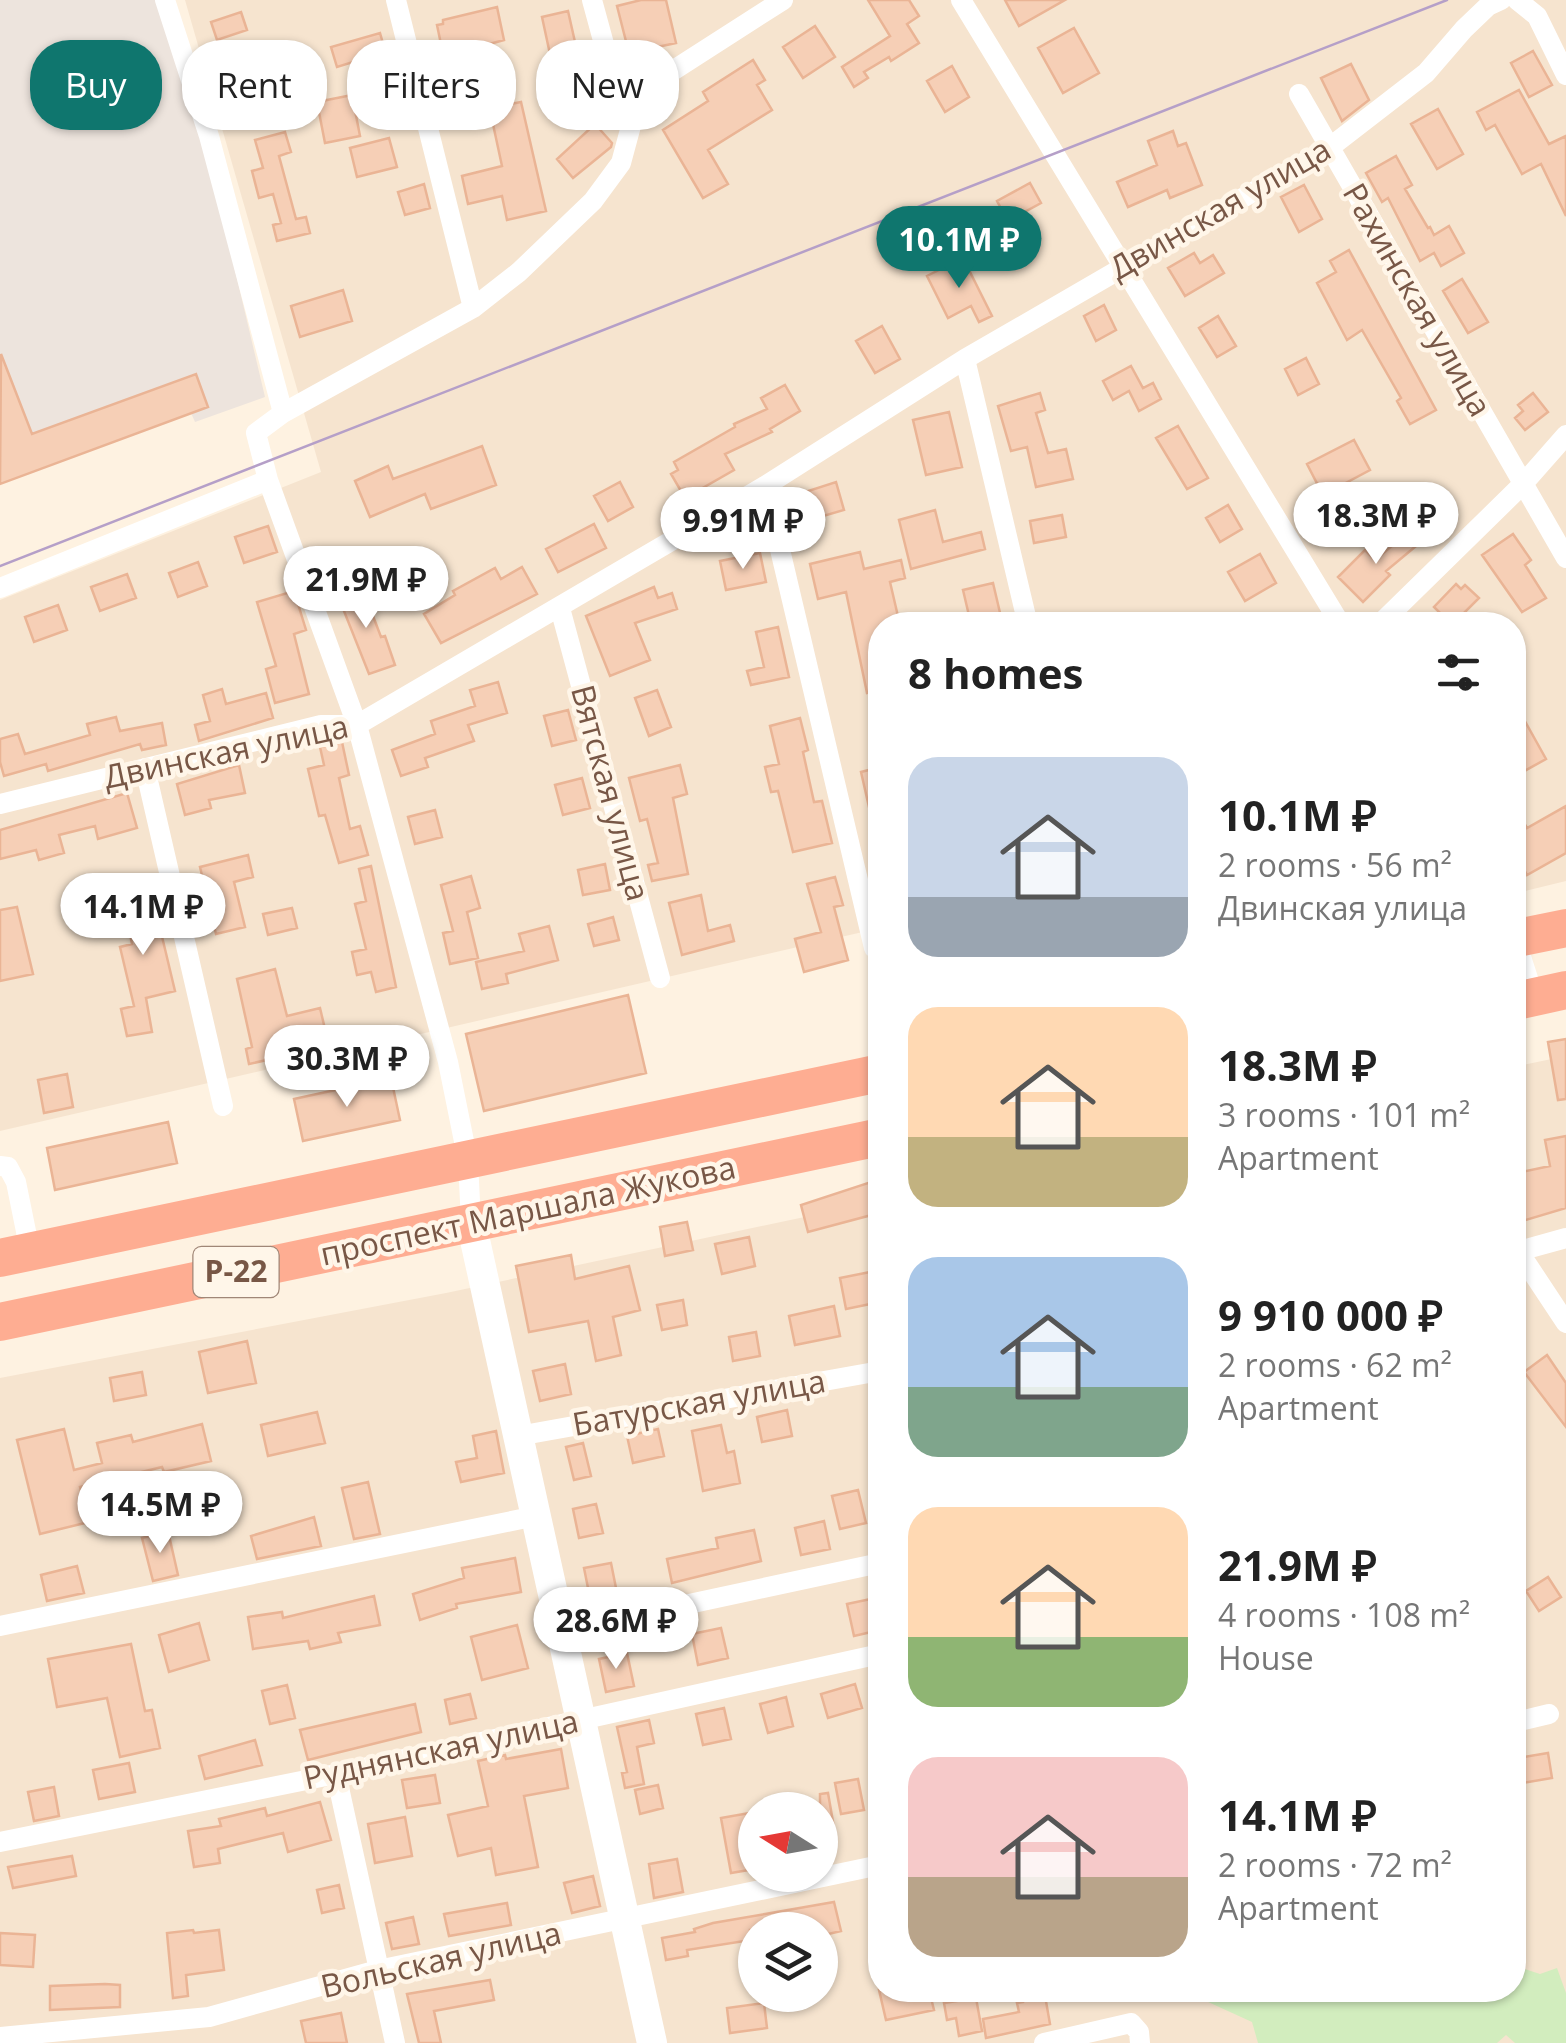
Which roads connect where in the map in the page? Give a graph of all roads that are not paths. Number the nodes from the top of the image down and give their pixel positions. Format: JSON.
{"nodes":[{"id":1,"x":165,"y":0,"type":"edge"},
{"id":2,"x":396,"y":0,"type":"edge"},
{"id":3,"x":592,"y":0,"type":"edge"},
{"id":4,"x":782,"y":0,"type":"edge"},
{"id":5,"x":962,"y":0,"type":"edge"},
{"id":6,"x":1501,"y":0,"type":"edge"},
{"id":7,"x":1517,"y":0,"type":"edge"},
{"id":8,"x":603,"y":40,"type":"edge"},
{"id":9,"x":679,"y":66,"type":"edge"},
{"id":10,"x":1566,"y":75,"type":"edge"},
{"id":11,"x":1299,"y":94,"type":"dead end"},
{"id":12,"x":630,"y":130,"type":"edge"},
{"id":13,"x":1329,"y":148,"type":"junction"},
{"id":14,"x":1124,"y":266,"type":"junction"},
{"id":15,"x":473,"y":308,"type":"junction"},
{"id":16,"x":965,"y":359,"type":"junction"},
{"id":17,"x":283,"y":414,"type":"junction"},
{"id":18,"x":1566,"y":434,"type":"edge"},
{"id":19,"x":268,"y":480,"type":"junction"},
{"id":20,"x":1523,"y":484,"type":"junction"},
{"id":21,"x":765,"y":486,"type":"junction"},
{"id":22,"x":1566,"y":558,"type":"edge"},
{"id":23,"x":0,"y":588,"type":"edge"},
{"id":24,"x":560,"y":608,"type":"junction"},
{"id":25,"x":1025,"y":612,"type":"edge"},
{"id":26,"x":1333,"y":612,"type":"edge"},
{"id":27,"x":1392,"y":612,"type":"edge"},
{"id":28,"x":357,"y":725,"type":"junction"},
{"id":29,"x":146,"y":768,"type":"junction"},
{"id":30,"x":0,"y":804,"type":"edge"},
{"id":31,"x":868,"y":923,"type":"edge"},
{"id":32,"x":1566,"y":928,"type":"edge"},
{"id":33,"x":1526,"y":935,"type":"edge"},
{"id":34,"x":1526,"y":968,"type":"edge"},
{"id":35,"x":660,"y":978,"type":"dead end"},
{"id":36,"x":1537,"y":996,"type":"edge"},
{"id":37,"x":868,"y":1077,"type":"edge"},
{"id":38,"x":224,"y":1106,"type":"dead end"},
{"id":39,"x":868,"y":1140,"type":"edge"},
{"id":40,"x":468,"y":1161,"type":"junction"},
{"id":41,"x":0,"y":1166,"type":"edge"},
{"id":42,"x":472,"y":1222,"type":"junction"},
{"id":43,"x":1566,"y":1238,"type":"edge"},
{"id":44,"x":1526,"y":1249,"type":"edge"},
{"id":45,"x":15,"y":1254,"type":"edge"},
{"id":46,"x":1526,"y":1266,"type":"edge"},
{"id":47,"x":0,"y":1322,"type":"edge"},
{"id":48,"x":1566,"y":1322,"type":"edge"},
{"id":49,"x":868,"y":1373,"type":"edge"},
{"id":50,"x":518,"y":1436,"type":"junction"},
{"id":51,"x":536,"y":1516,"type":"junction"},
{"id":52,"x":868,"y":1566,"type":"edge"},
{"id":53,"x":0,"y":1626,"type":"edge"},
{"id":54,"x":562,"y":1632,"type":"junction"},
{"id":55,"x":868,"y":1657,"type":"edge"},
{"id":56,"x":1549,"y":1714,"type":"dead end"},
{"id":57,"x":583,"y":1719,"type":"junction"},
{"id":58,"x":1526,"y":1720,"type":"edge"},
{"id":59,"x":336,"y":1774,"type":"junction"},
{"id":60,"x":0,"y":1842,"type":"edge"},
{"id":61,"x":868,"y":1868,"type":"edge"},
{"id":62,"x":626,"y":1920,"type":"junction"},
{"id":63,"x":378,"y":1970,"type":"junction"},
{"id":64,"x":0,"y":2036,"type":"edge"},
{"id":65,"x":395,"y":2043,"type":"edge"},
{"id":66,"x":652,"y":2043,"type":"edge"},
{"id":67,"x":1044,"y":2043,"type":"edge"},
{"id":68,"x":1140,"y":2043,"type":"edge"}],
"edges":[{"from":1,"to":17,"type":"street"},
{"from":2,"to":15,"type":"street"},
{"from":3,"to":8,"type":"street"},
{"from":4,"to":9,"type":"street"},
{"from":5,"to":14,"type":"street"},
{"from":6,"to":13,"type":"street","name":"Двинская улица"},
{"from":7,"to":10,"type":"street"},
{"from":11,"to":13,"type":"street","name":"Рахинская улица"},
{"from":12,"to":15,"type":"street"},
{"from":13,"to":14,"type":"street","name":"Двинская улица"},
{"from":13,"to":20,"type":"street","name":"Рахинская улица"},
{"from":14,"to":16,"type":"street","name":"Двинская улица"},
{"from":14,"to":26,"type":"street"},
{"from":15,"to":17,"type":"street"},
{"from":16,"to":21,"type":"street","name":"Двинская улица"},
{"from":16,"to":25,"type":"street"},
{"from":17,"to":19,"type":"street"},
{"from":18,"to":20,"type":"street"},
{"from":19,"to":23,"type":"street"},
{"from":19,"to":28,"type":"street"},
{"from":20,"to":22,"type":"street","name":"Рахинская улица"},
{"from":20,"to":27,"type":"street"},
{"from":21,"to":24,"type":"street","name":"Двинская улица"},
{"from":21,"to":31,"type":"street"},
{"from":24,"to":28,"type":"street","name":"Двинская улица"},
{"from":24,"to":35,"type":"street","name":"Вятская улица"},
{"from":28,"to":29,"type":"street","name":"Двинская улица"},
{"from":28,"to":40,"type":"street"},
{"from":29,"to":30,"type":"street","name":"Двинская улица"},
{"from":29,"to":38,"type":"street"},
{"from":32,"to":33,"type":"highway"},
{"from":34,"to":36,"type":"street"},
{"from":37,"to":40,"type":"highway","name":"проспект Маршала Жукова","number":"Р-22"},
{"from":39,"to":42,"type":"highway","name":"проспект Маршала Жукова","number":"Р-22"},
{"from":40,"to":42,"type":"street"},
{"from":40,"to":45,"type":"highway","name":"проспект Маршала Жукова","number":"Р-22"},
{"from":41,"to":45,"type":"street"},
{"from":42,"to":47,"type":"highway","name":"проспект Маршала Жукова","number":"Р-22"},
{"from":42,"to":50,"type":"main road"},
{"from":43,"to":44,"type":"street"},
{"from":46,"to":48,"type":"street"},
{"from":49,"to":50,"type":"street","name":"Батурская улица"},
{"from":50,"to":51,"type":"main road"},
{"from":51,"to":53,"type":"street"},
{"from":51,"to":54,"type":"main road"},
{"from":52,"to":54,"type":"street"},
{"from":54,"to":57,"type":"main road"},
{"from":55,"to":57,"type":"street","name":"Руднянская улица"},
{"from":56,"to":58,"type":"street"},
{"from":57,"to":59,"type":"street","name":"Руднянская улица"},
{"from":57,"to":62,"type":"main road"},
{"from":59,"to":60,"type":"street","name":"Руднянская улица"},
{"from":59,"to":63,"type":"street"},
{"from":61,"to":62,"type":"street","name":"Вольская улица"},
{"from":62,"to":63,"type":"street","name":"Вольская улица"},
{"from":62,"to":66,"type":"main road"},
{"from":63,"to":64,"type":"street","name":"Вольская улица"},
{"from":63,"to":65,"type":"street"},
{"from":67,"to":68,"type":"street"}]}
